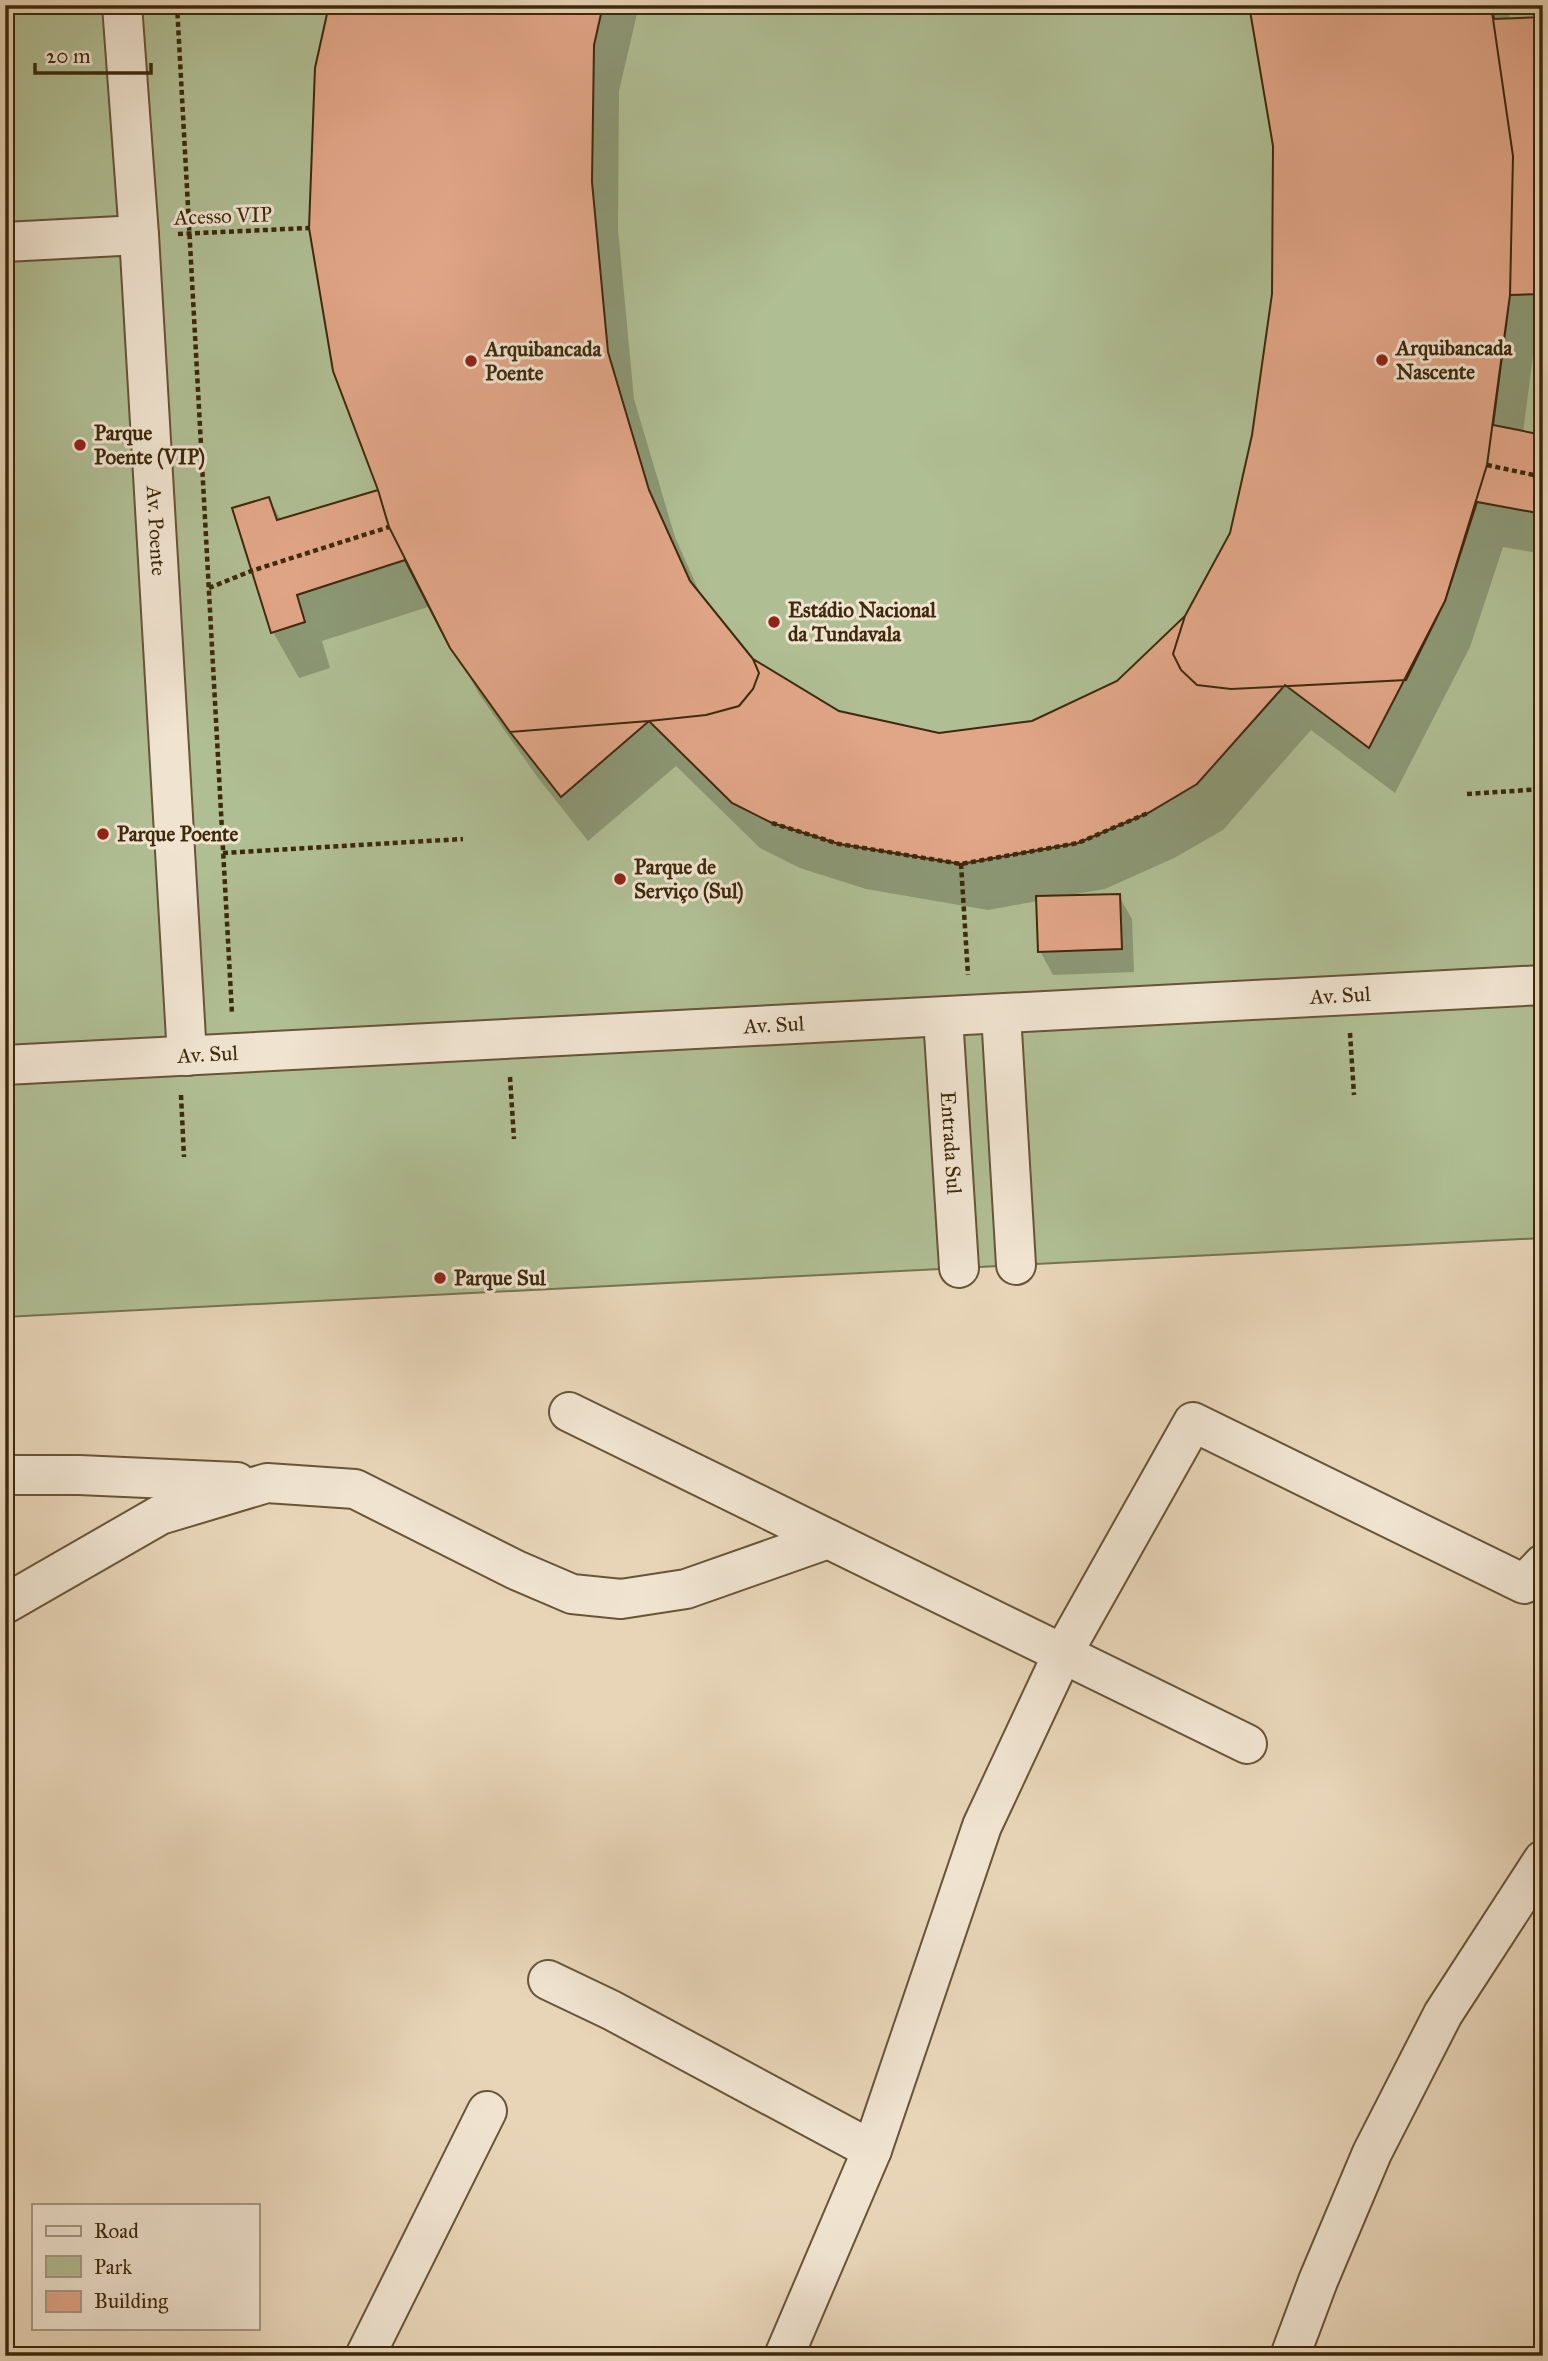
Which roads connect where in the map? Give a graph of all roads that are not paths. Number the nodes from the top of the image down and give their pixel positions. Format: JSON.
{"nodes":[{"id":1,"x":122,"y":5,"type":"edge"},
{"id":2,"x":139,"y":235,"type":"junction"},
{"id":3,"x":5,"y":242,"type":"edge"},
{"id":4,"x":1543,"y":985,"type":"edge"},
{"id":5,"x":972,"y":1015,"type":"junction"},
{"id":6,"x":183,"y":1056,"type":"junction"},
{"id":7,"x":5,"y":1065,"type":"edge"},
{"id":8,"x":1016,"y":1265,"type":"dead end"},
{"id":9,"x":959,"y":1268,"type":"dead end"},
{"id":10,"x":569,"y":1412,"type":"dead end"},
{"id":11,"x":5,"y":1475,"type":"edge"},
{"id":12,"x":267,"y":1483,"type":"junction"},
{"id":13,"x":828,"y":1539,"type":"junction"},
{"id":14,"x":1543,"y":1564,"type":"edge"},
{"id":15,"x":5,"y":1604,"type":"edge"},
{"id":16,"x":1063,"y":1653,"type":"junction"},
{"id":17,"x":1247,"y":1744,"type":"dead end"},
{"id":18,"x":1543,"y":1860,"type":"edge"},
{"id":19,"x":548,"y":1980,"type":"dead end"},
{"id":20,"x":487,"y":2111,"type":"dead end"},
{"id":21,"x":872,"y":2150,"type":"junction"},
{"id":22,"x":365,"y":2356,"type":"edge"},
{"id":23,"x":784,"y":2356,"type":"edge"},
{"id":24,"x":1290,"y":2356,"type":"edge"}],
"edges":[{"from":1,"to":2,"type":"street","name":"Av. Poente"},
{"from":2,"to":3,"type":"street"},
{"from":2,"to":6,"type":"street","name":"Av. Poente"},
{"from":4,"to":5,"type":"street","name":"Av. Sul"},
{"from":5,"to":6,"type":"street","name":"Av. Sul"},
{"from":5,"to":8,"type":"street"},
{"from":5,"to":9,"type":"street","name":"Entrada Sul"},
{"from":6,"to":7,"type":"street","name":"Av. Sul"},
{"from":10,"to":13,"type":"street"},
{"from":11,"to":12,"type":"street"},
{"from":12,"to":13,"type":"street"},
{"from":12,"to":15,"type":"street"},
{"from":13,"to":16,"type":"street"},
{"from":14,"to":16,"type":"street"},
{"from":16,"to":17,"type":"street"},
{"from":16,"to":21,"type":"street"},
{"from":18,"to":24,"type":"street"},
{"from":19,"to":21,"type":"street"},
{"from":20,"to":22,"type":"street"},
{"from":21,"to":23,"type":"street"}]}
